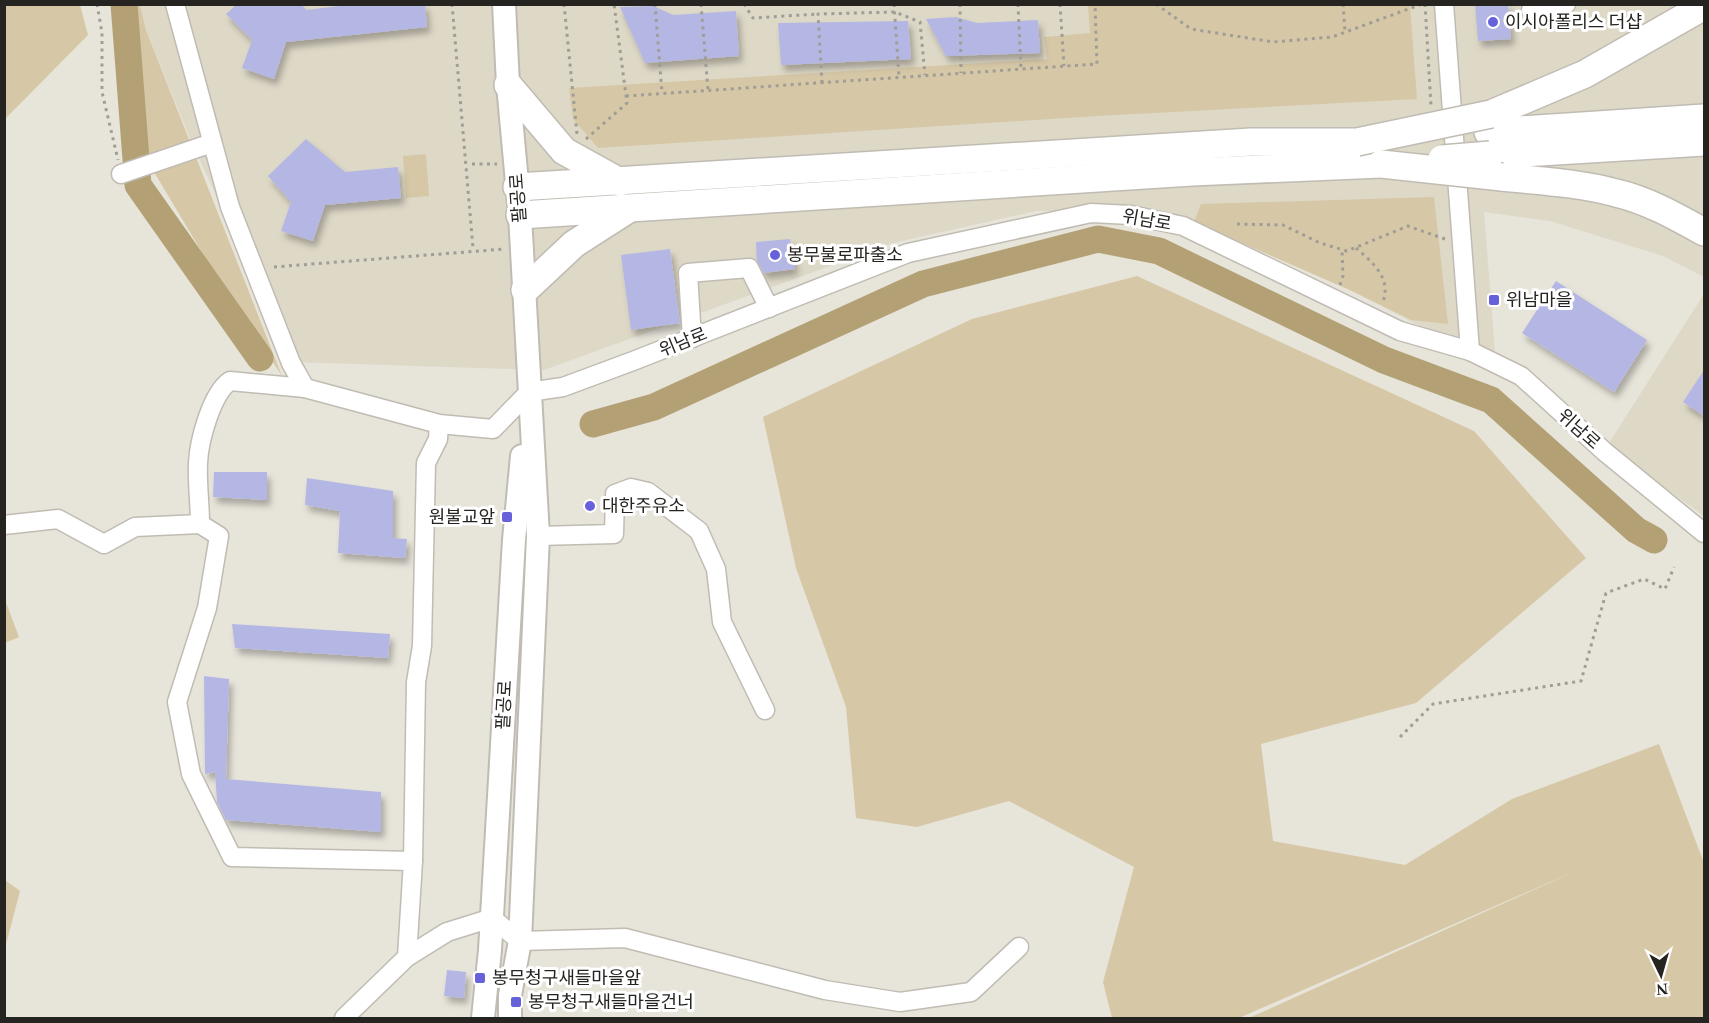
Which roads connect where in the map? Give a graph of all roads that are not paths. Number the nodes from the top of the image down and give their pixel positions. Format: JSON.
{"nodes":[{"id":1,"x":175,"y":4,"type":"edge"},
{"id":2,"x":504,"y":4,"type":"edge"},
{"id":3,"x":1444,"y":4,"type":"edge"},
{"id":4,"x":1566,"y":4,"type":"edge"},
{"id":5,"x":1704,"y":6,"type":"edge"},
{"id":6,"x":1531,"y":10,"type":"dead end"},
{"id":7,"x":508,"y":86,"type":"junction"},
{"id":8,"x":1704,"y":118,"type":"edge"},
{"id":9,"x":1704,"y":142,"type":"edge"},
{"id":10,"x":212,"y":143,"type":"junction"},
{"id":11,"x":1493,"y":144,"type":"junction"},
{"id":12,"x":121,"y":174,"type":"road end"},
{"id":13,"x":621,"y":182,"type":"junction"},
{"id":14,"x":517,"y":187,"type":"junction"},
{"id":15,"x":1631,"y":198,"type":"junction"},
{"id":16,"x":630,"y":208,"type":"junction"},
{"id":17,"x":520,"y":215,"type":"junction"},
{"id":18,"x":1704,"y":232,"type":"edge"},
{"id":19,"x":1704,"y":243,"type":"edge"},
{"id":20,"x":525,"y":290,"type":"junction"},
{"id":21,"x":769,"y":308,"type":"junction"},
{"id":22,"x":692,"y":338,"type":"junction"},
{"id":23,"x":1470,"y":351,"type":"junction"},
{"id":24,"x":305,"y":388,"type":"junction"},
{"id":25,"x":529,"y":392,"type":"junction"},
{"id":26,"x":439,"y":424,"type":"junction"},
{"id":27,"x":200,"y":524,"type":"junction"},
{"id":28,"x":4,"y":525,"type":"edge"},
{"id":29,"x":1704,"y":533,"type":"edge"},
{"id":30,"x":538,"y":536,"type":"junction"},
{"id":31,"x":765,"y":710,"type":"dead end"},
{"id":32,"x":413,"y":861,"type":"junction"},
{"id":33,"x":492,"y":918,"type":"junction"},
{"id":34,"x":520,"y":941,"type":"junction"},
{"id":35,"x":1019,"y":946,"type":"dead end"},
{"id":36,"x":407,"y":957,"type":"junction"},
{"id":37,"x":344,"y":1018,"type":"edge"},
{"id":38,"x":483,"y":1018,"type":"edge"},
{"id":39,"x":510,"y":1018,"type":"edge"}],
"edges":[{"from":1,"to":10,"type":"street"},
{"from":2,"to":7,"type":"main road","name":"팔공로"},
{"from":3,"to":23,"type":"street"},
{"from":4,"to":6,"type":"street"},
{"from":5,"to":11,"type":"highway"},
{"from":7,"to":13,"type":"highway"},
{"from":7,"to":14,"type":"main road","name":"팔공로"},
{"from":8,"to":11,"type":"highway"},
{"from":9,"to":11,"type":"highway"},
{"from":10,"to":12,"type":"street"},
{"from":10,"to":24,"type":"street"},
{"from":11,"to":13,"type":"highway","bridge":true},
{"from":11,"to":15,"type":"highway"},
{"from":11,"to":16,"type":"highway","bridge":true},
{"from":13,"to":14,"type":"highway"},
{"from":14,"to":17,"type":"main road","name":"팔공로"},
{"from":15,"to":18,"type":"highway"},
{"from":15,"to":19,"type":"highway"},
{"from":16,"to":17,"type":"highway"},
{"from":16,"to":20,"type":"highway"},
{"from":17,"to":20,"type":"main road","name":"팔공로"},
{"from":20,"to":25,"type":"main road","name":"팔공로"},
{"from":21,"to":22,"type":"street","name":"위남로"},
{"from":21,"to":22,"type":"street"},
{"from":21,"to":23,"type":"street","name":"위남로"},
{"from":22,"to":25,"type":"street","name":"위남로"},
{"from":23,"to":29,"type":"street","name":"위남로"},
{"from":24,"to":26,"type":"street"},
{"from":24,"to":27,"type":"street"},
{"from":25,"to":26,"type":"street"},
{"from":25,"to":30,"type":"main road","name":"팔공로"},
{"from":25,"to":33,"type":"main road","name":"팔공로"},
{"from":26,"to":32,"type":"street"},
{"from":27,"to":28,"type":"street"},
{"from":27,"to":32,"type":"street"},
{"from":30,"to":31,"type":"street"},
{"from":30,"to":34,"type":"main road","name":"팔공로"},
{"from":32,"to":36,"type":"street"},
{"from":33,"to":34,"type":"street"},
{"from":33,"to":36,"type":"street"},
{"from":33,"to":38,"type":"main road","name":"팔공로"},
{"from":34,"to":35,"type":"street"},
{"from":34,"to":39,"type":"main road","name":"팔공로"},
{"from":36,"to":37,"type":"street"}]}
